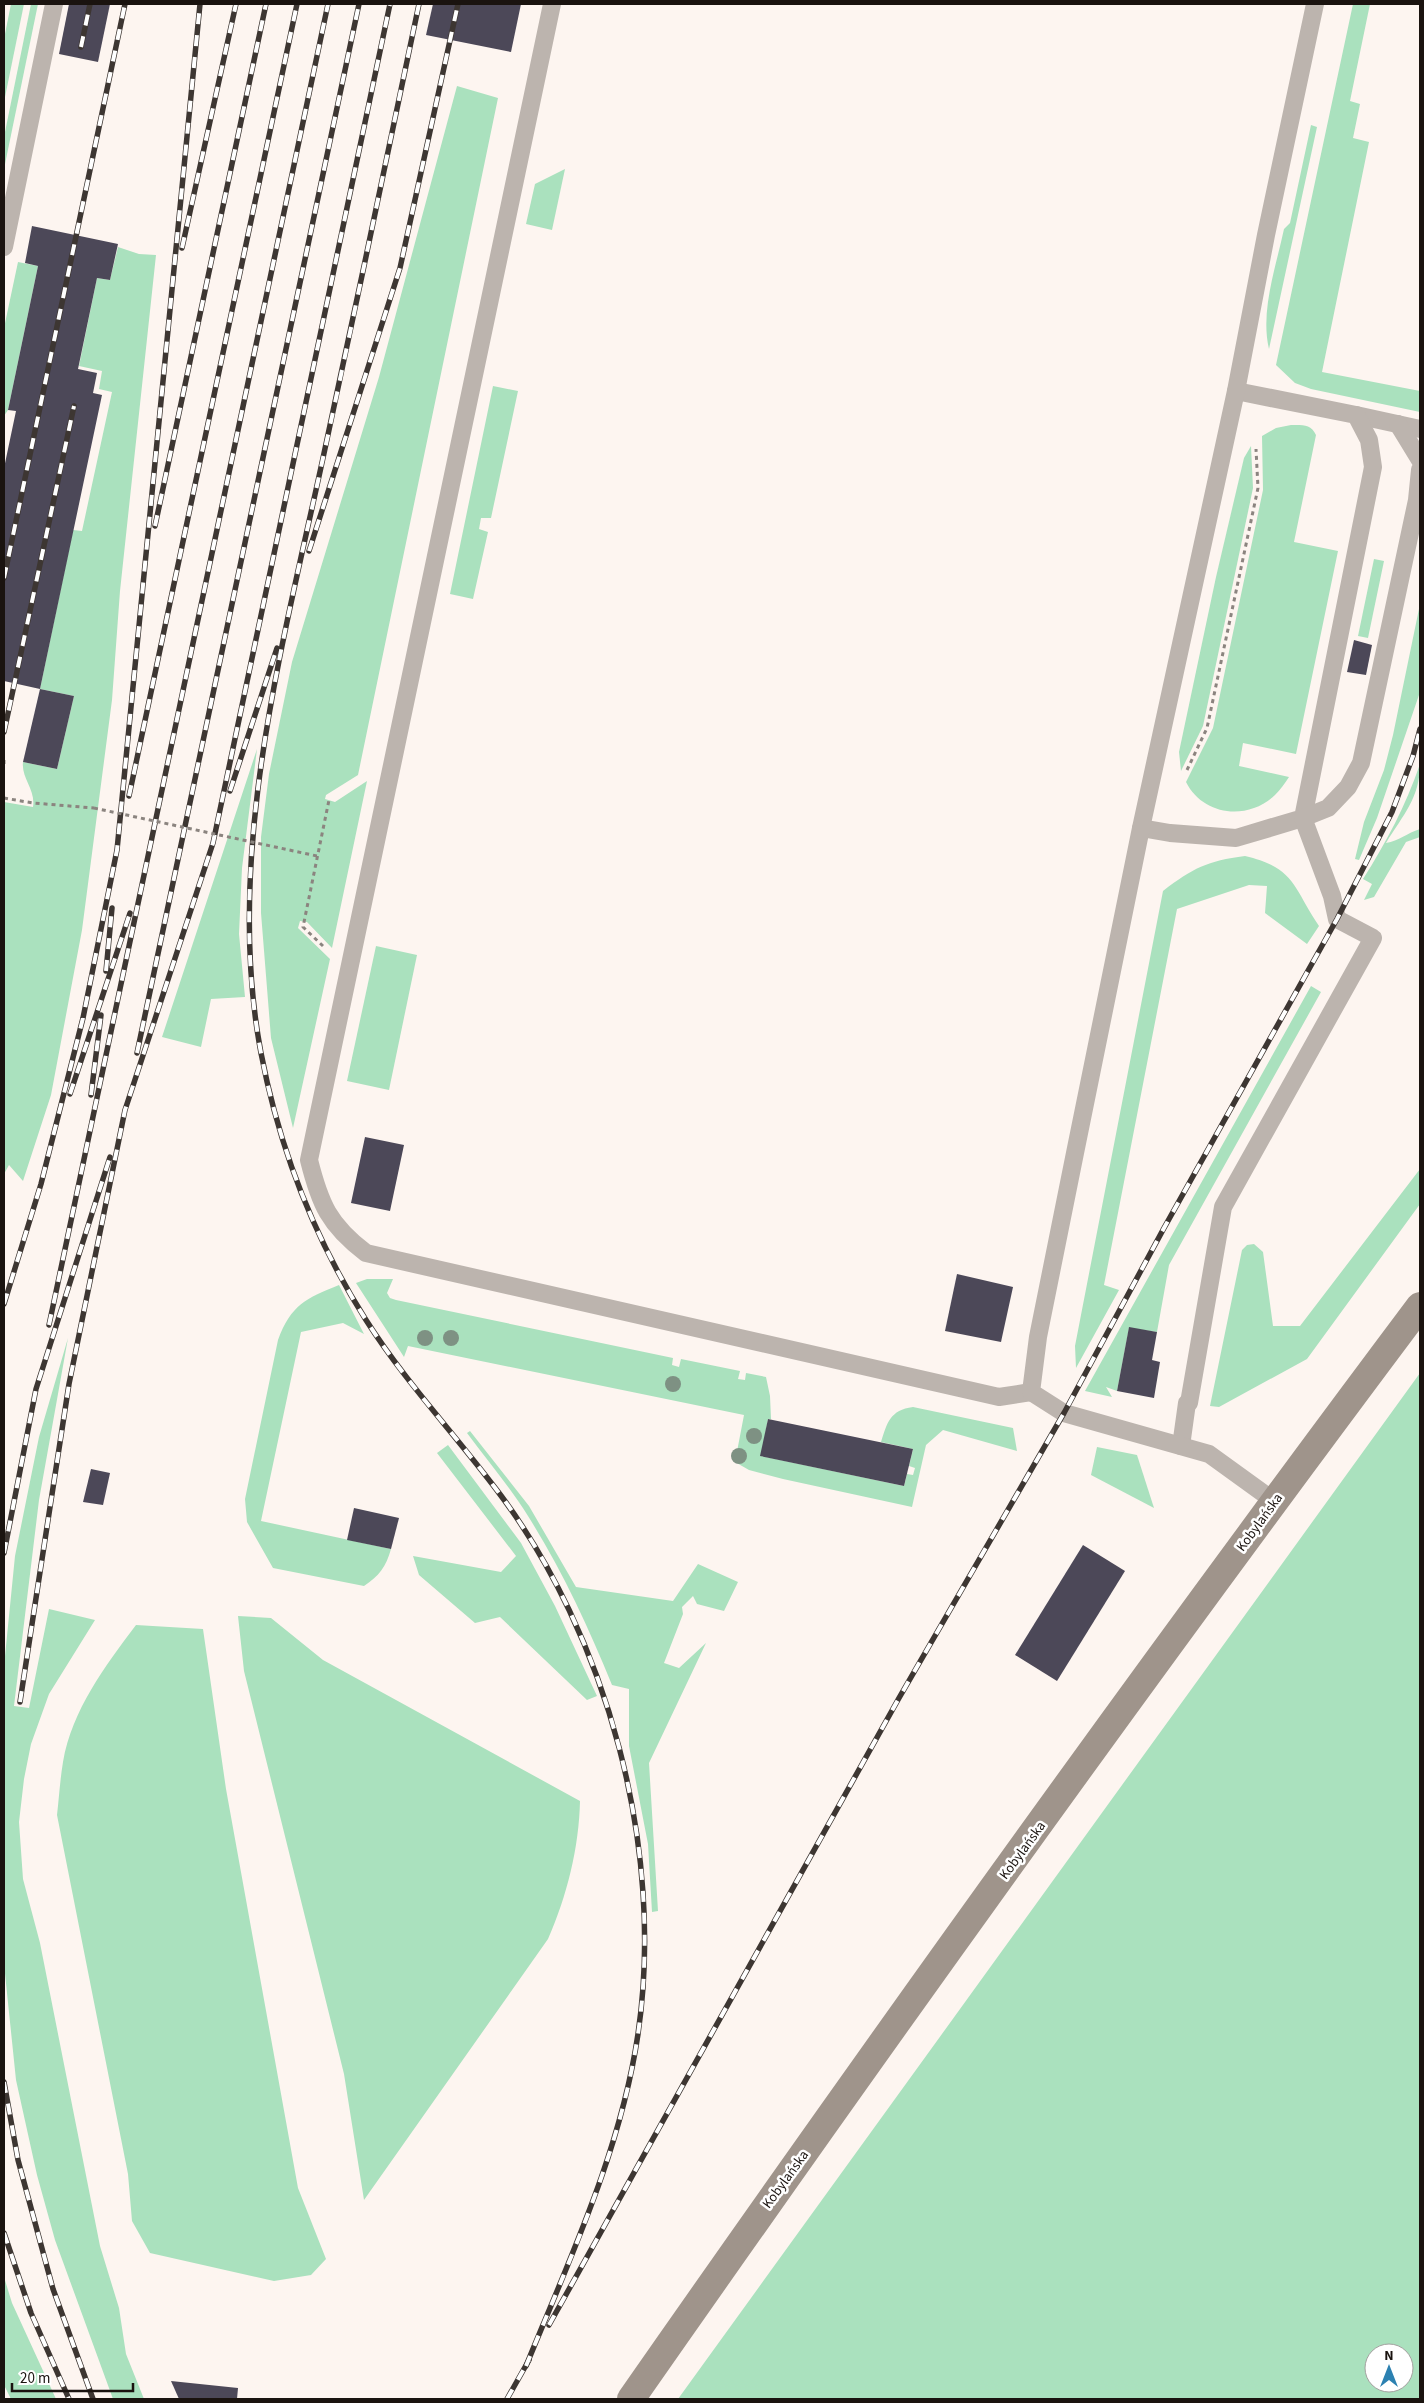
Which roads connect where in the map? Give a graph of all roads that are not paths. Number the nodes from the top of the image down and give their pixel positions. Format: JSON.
{"nodes":[{"id":1,"x":54,"y":4,"type":"edge"},
{"id":2,"x":552,"y":4,"type":"edge"},
{"id":3,"x":1315,"y":4,"type":"edge"},
{"id":4,"x":4,"y":247,"type":"edge"},
{"id":5,"x":1236,"y":392,"type":"junction"},
{"id":6,"x":1356,"y":415,"type":"junction"},
{"id":7,"x":1398,"y":424,"type":"junction"},
{"id":8,"x":1420,"y":429,"type":"edge"},
{"id":9,"x":1420,"y":460,"type":"edge"},
{"id":10,"x":1420,"y":470,"type":"edge"},
{"id":11,"x":1302,"y":818,"type":"junction"},
{"id":12,"x":1141,"y":828,"type":"junction"},
{"id":13,"x":1420,"y":1306,"type":"edge"},
{"id":14,"x":1031,"y":1392,"type":"junction"},
{"id":15,"x":1182,"y":1446,"type":"junction"},
{"id":16,"x":1274,"y":1501,"type":"junction"},
{"id":17,"x":631,"y":2399,"type":"edge"}],
"edges":[{"from":1,"to":4,"type":"lane"},
{"from":2,"to":14,"type":"lane"},
{"from":3,"to":5,"type":"lane"},
{"from":5,"to":6,"type":"lane"},
{"from":5,"to":12,"type":"lane"},
{"from":6,"to":7,"type":"lane"},
{"from":6,"to":11,"type":"lane"},
{"from":7,"to":8,"type":"lane"},
{"from":7,"to":9,"type":"lane"},
{"from":10,"to":11,"type":"lane"},
{"from":11,"to":12,"type":"lane"},
{"from":11,"to":15,"type":"lane"},
{"from":12,"to":14,"type":"lane"},
{"from":13,"to":16,"type":"street","name":"Kobylańska"},
{"from":14,"to":15,"type":"lane"},
{"from":15,"to":16,"type":"lane"},
{"from":16,"to":17,"type":"street","name":"Kobylańska"}]}
